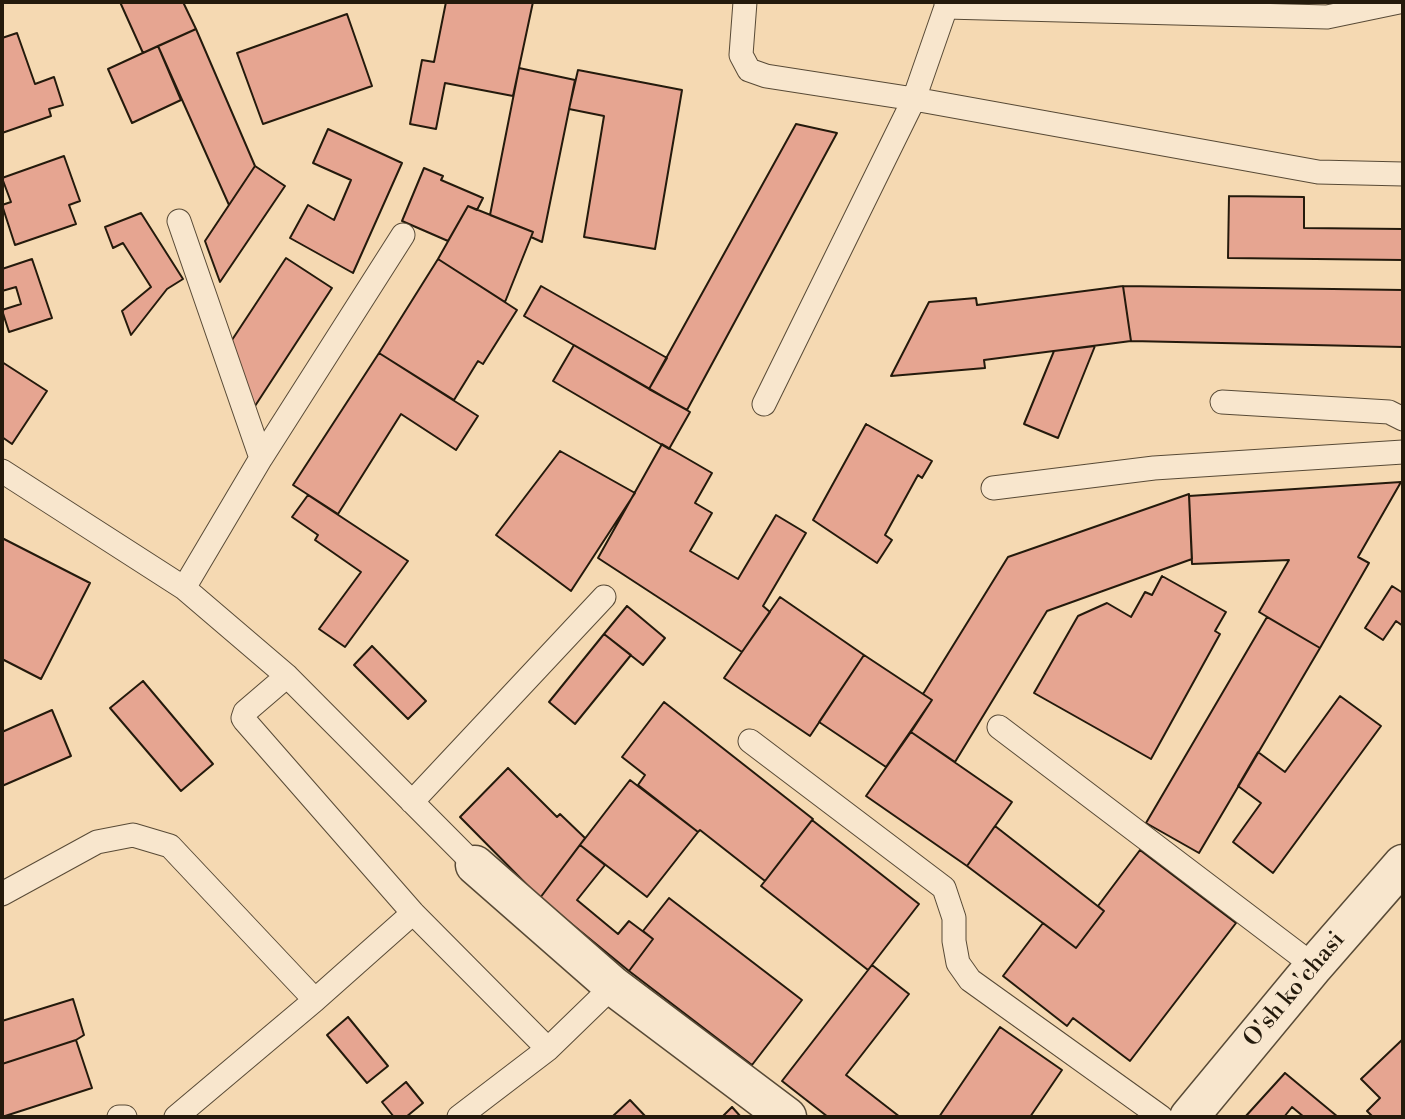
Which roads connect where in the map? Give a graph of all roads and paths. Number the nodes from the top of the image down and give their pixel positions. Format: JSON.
{"nodes":[{"id":1,"x":745,"y":2,"type":"edge"},
{"id":2,"x":1399,"y":2,"type":"edge"},
{"id":3,"x":946,"y":4,"type":"edge"},
{"id":4,"x":915,"y":99,"type":"junction"},
{"id":5,"x":1403,"y":174,"type":"edge"},
{"id":6,"x":179,"y":221,"type":"dead end"},
{"id":7,"x":403,"y":235,"type":"dead end"},
{"id":8,"x":1222,"y":402,"type":"dead end"},
{"id":9,"x":764,"y":404,"type":"dead end"},
{"id":10,"x":1403,"y":419,"type":"edge"},
{"id":11,"x":1403,"y":452,"type":"edge"},
{"id":12,"x":261,"y":458,"type":"junction"},
{"id":13,"x":2,"y":471,"type":"edge"},
{"id":14,"x":993,"y":488,"type":"dead end"},
{"id":15,"x":184,"y":588,"type":"junction"},
{"id":16,"x":604,"y":597,"type":"dead end"},
{"id":17,"x":287,"y":676,"type":"junction"},
{"id":18,"x":999,"y":727,"type":"dead end"},
{"id":19,"x":750,"y":741,"type":"dead end"},
{"id":20,"x":412,"y":802,"type":"junction"},
{"id":21,"x":1403,"y":864,"type":"edge"},
{"id":22,"x":475,"y":865,"type":"joint"},
{"id":23,"x":2,"y":894,"type":"edge"},
{"id":24,"x":414,"y":913,"type":"junction"},
{"id":25,"x":1314,"y":966,"type":"junction"},
{"id":26,"x":613,"y":986,"type":"junction"},
{"id":27,"x":315,"y":1000,"type":"junction"},
{"id":28,"x":548,"y":1049,"type":"junction"},
{"id":29,"x":119,"y":1117,"type":"edge"},
{"id":30,"x":125,"y":1117,"type":"edge"},
{"id":31,"x":176,"y":1117,"type":"edge"},
{"id":32,"x":459,"y":1117,"type":"edge"},
{"id":33,"x":787,"y":1117,"type":"edge"},
{"id":34,"x":1161,"y":1117,"type":"edge"},
{"id":35,"x":1189,"y":1117,"type":"edge"}],
"edges":[{"from":1,"to":4,"type":"lane"},
{"from":2,"to":3,"type":"lane"},
{"from":3,"to":4,"type":"lane"},
{"from":4,"to":5,"type":"lane"},
{"from":4,"to":9,"type":"lane"},
{"from":6,"to":12,"type":"lane"},
{"from":7,"to":12,"type":"lane"},
{"from":8,"to":10,"type":"lane"},
{"from":11,"to":14,"type":"lane"},
{"from":12,"to":15,"type":"lane"},
{"from":13,"to":15,"type":"lane"},
{"from":15,"to":17,"type":"lane"},
{"from":16,"to":20,"type":"lane"},
{"from":17,"to":20,"type":"lane"},
{"from":17,"to":24,"type":"lane"},
{"from":18,"to":25,"type":"lane"},
{"from":19,"to":34,"type":"lane"},
{"from":20,"to":22,"type":"lane"},
{"from":21,"to":25,"type":"street","name":"O'sh ko'chasi"},
{"from":22,"to":26,"type":"street"},
{"from":23,"to":27,"type":"lane"},
{"from":24,"to":27,"type":"lane"},
{"from":24,"to":28,"type":"lane"},
{"from":25,"to":35,"type":"street","name":"O'sh ko'chasi"},
{"from":26,"to":28,"type":"lane"},
{"from":26,"to":33,"type":"street"},
{"from":27,"to":31,"type":"lane"},
{"from":28,"to":32,"type":"lane"},
{"from":29,"to":30,"type":"lane"}]}
